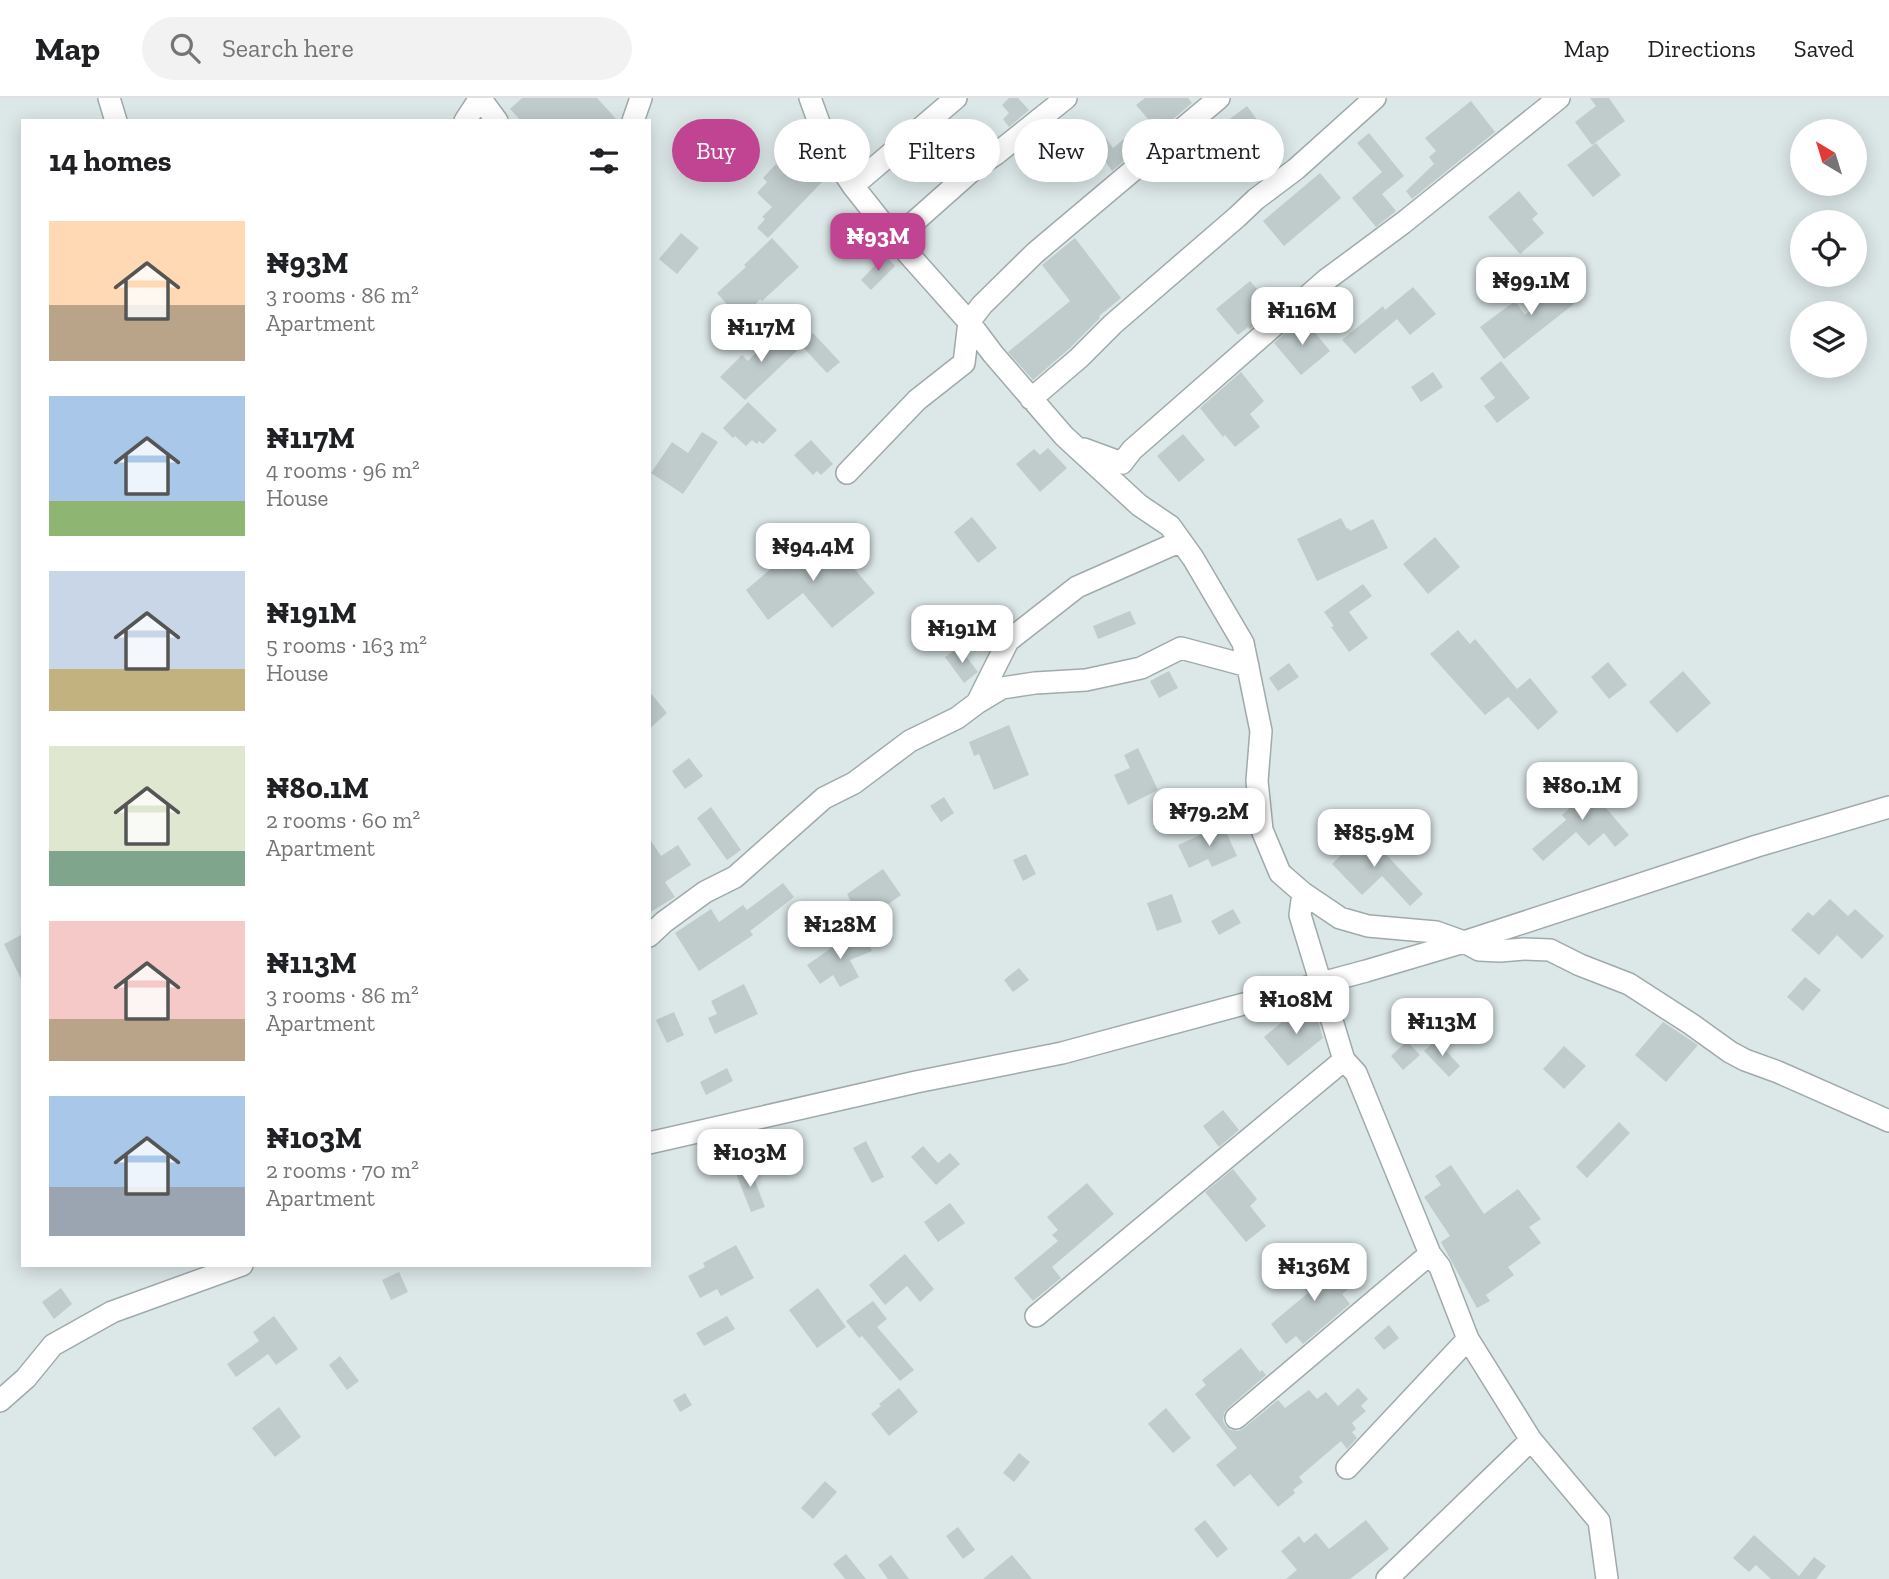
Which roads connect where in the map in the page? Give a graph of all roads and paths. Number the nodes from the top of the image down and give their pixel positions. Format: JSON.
{"nodes":[{"id":1,"x":109,"y":98,"type":"edge"},
{"id":2,"x":480,"y":98,"type":"edge"},
{"id":3,"x":640,"y":98,"type":"edge"},
{"id":4,"x":956,"y":98,"type":"edge"},
{"id":5,"x":1066,"y":98,"type":"edge"},
{"id":6,"x":1219,"y":98,"type":"edge"},
{"id":7,"x":1375,"y":98,"type":"edge"},
{"id":8,"x":1559,"y":98,"type":"edge"},
{"id":9,"x":813,"y":99,"type":"edge"},
{"id":10,"x":115,"y":119,"type":"edge"},
{"id":11,"x":466,"y":119,"type":"edge"},
{"id":12,"x":496,"y":119,"type":"edge"},
{"id":13,"x":634,"y":119,"type":"edge"},
{"id":14,"x":853,"y":186,"type":"junction"},
{"id":15,"x":895,"y":239,"type":"junction"},
{"id":16,"x":970,"y":322,"type":"junction"},
{"id":17,"x":1031,"y":399,"type":"junction"},
{"id":18,"x":1075,"y":446,"type":"junction"},
{"id":19,"x":847,"y":473,"type":"dead end"},
{"id":20,"x":1181,"y":541,"type":"junction"},
{"id":21,"x":1248,"y":666,"type":"junction"},
{"id":22,"x":977,"y":703,"type":"junction"},
{"id":23,"x":1889,"y":807,"type":"edge"},
{"id":24,"x":1303,"y":893,"type":"junction"},
{"id":25,"x":651,"y":934,"type":"edge"},
{"id":26,"x":1464,"y":942,"type":"junction"},
{"id":27,"x":1322,"y":983,"type":"junction"},
{"id":28,"x":1344,"y":1060,"type":"junction"},
{"id":29,"x":1889,"y":1121,"type":"edge"},
{"id":30,"x":653,"y":1136,"type":"edge"},
{"id":31,"x":1430,"y":1254,"type":"junction"},
{"id":32,"x":236,"y":1267,"type":"edge"},
{"id":33,"x":1036,"y":1316,"type":"dead end"},
{"id":34,"x":1468,"y":1339,"type":"junction"},
{"id":35,"x":0,"y":1401,"type":"edge"},
{"id":36,"x":1236,"y":1418,"type":"dead end"},
{"id":37,"x":1531,"y":1440,"type":"junction"},
{"id":38,"x":1347,"y":1468,"type":"dead end"},
{"id":39,"x":1387,"y":1579,"type":"edge"},
{"id":40,"x":1606,"y":1579,"type":"edge"}],
"edges":[{"from":1,"to":10,"type":"street"},
{"from":2,"to":11,"type":"street"},
{"from":2,"to":12,"type":"street"},
{"from":3,"to":13,"type":"street"},
{"from":4,"to":14,"type":"street"},
{"from":5,"to":15,"type":"street"},
{"from":6,"to":16,"type":"street"},
{"from":7,"to":17,"type":"street"},
{"from":8,"to":18,"type":"street"},
{"from":9,"to":14,"type":"street"},
{"from":14,"to":15,"type":"street"},
{"from":15,"to":16,"type":"street"},
{"from":16,"to":17,"type":"street"},
{"from":16,"to":19,"type":"street"},
{"from":17,"to":18,"type":"street"},
{"from":18,"to":20,"type":"street"},
{"from":20,"to":21,"type":"street"},
{"from":20,"to":22,"type":"street"},
{"from":21,"to":22,"type":"street"},
{"from":21,"to":24,"type":"street"},
{"from":22,"to":25,"type":"street"},
{"from":23,"to":26,"type":"street"},
{"from":24,"to":26,"type":"street"},
{"from":24,"to":27,"type":"street"},
{"from":26,"to":27,"type":"street"},
{"from":26,"to":29,"type":"street"},
{"from":27,"to":28,"type":"street"},
{"from":27,"to":30,"type":"street"},
{"from":28,"to":31,"type":"street"},
{"from":28,"to":33,"type":"street"},
{"from":31,"to":34,"type":"street"},
{"from":31,"to":36,"type":"street"},
{"from":32,"to":35,"type":"street"},
{"from":34,"to":37,"type":"street"},
{"from":34,"to":38,"type":"street"},
{"from":37,"to":39,"type":"street"},
{"from":37,"to":40,"type":"street"}]}
